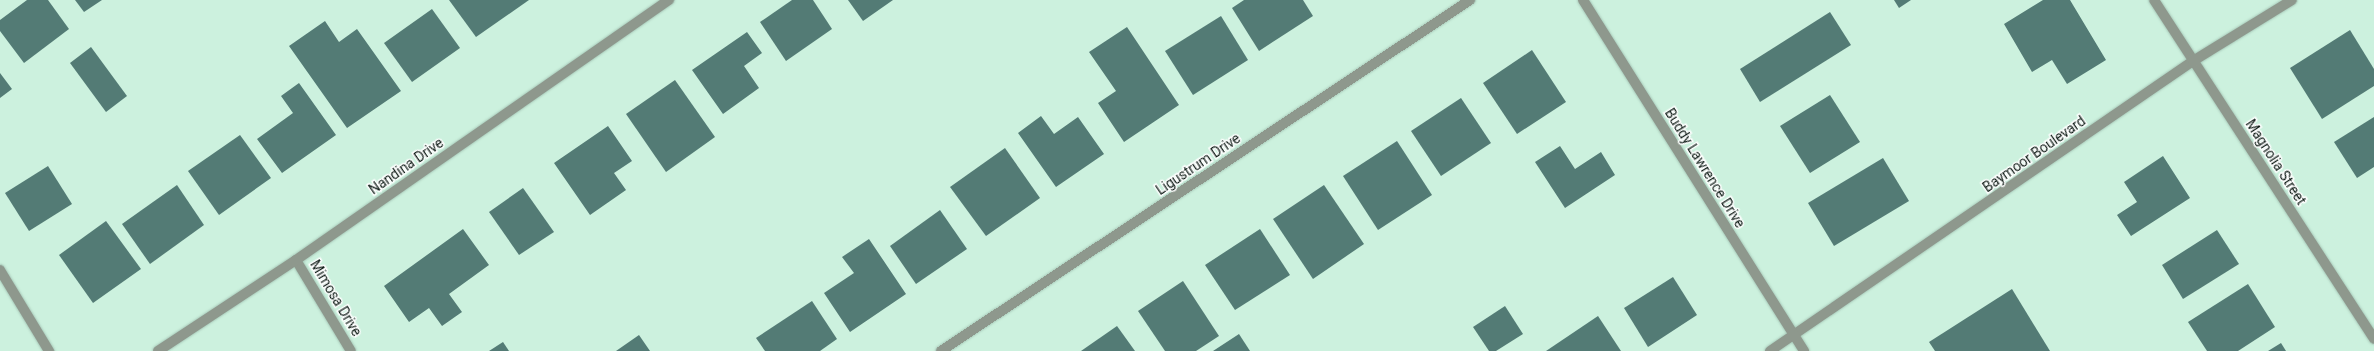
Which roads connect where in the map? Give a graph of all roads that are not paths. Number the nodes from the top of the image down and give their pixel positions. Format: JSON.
{"nodes":[{"id":1,"x":669,"y":0,"type":"edge"},
{"id":2,"x":1470,"y":0,"type":"edge"},
{"id":3,"x":1583,"y":0,"type":"edge"},
{"id":4,"x":2154,"y":0,"type":"edge"},
{"id":5,"x":2292,"y":0,"type":"edge"},
{"id":6,"x":2193,"y":61,"type":"junction"},
{"id":7,"x":296,"y":260,"type":"junction"},
{"id":8,"x":0,"y":270,"type":"edge"},
{"id":9,"x":1794,"y":335,"type":"junction"},
{"id":10,"x":2374,"y":339,"type":"edge"},
{"id":11,"x":49,"y":351,"type":"edge"},
{"id":12,"x":158,"y":351,"type":"edge"},
{"id":13,"x":351,"y":351,"type":"edge"},
{"id":14,"x":942,"y":351,"type":"edge"},
{"id":15,"x":1770,"y":351,"type":"edge"},
{"id":16,"x":1804,"y":351,"type":"edge"}],
"edges":[{"from":1,"to":7,"type":"street","name":"Nandina Drive"},
{"from":2,"to":14,"type":"street","name":"Ligustrum Drive"},
{"from":3,"to":9,"type":"street","name":"Buddy Lawrence Drive"},
{"from":4,"to":6,"type":"street","name":"Magnolia Street"},
{"from":5,"to":6,"type":"street","name":"Baymoor Boulevard"},
{"from":6,"to":9,"type":"street","name":"Baymoor Boulevard"},
{"from":6,"to":10,"type":"street","name":"Magnolia Street"},
{"from":7,"to":12,"type":"street","name":"Nandina Drive"},
{"from":7,"to":13,"type":"street","name":"Mimosa Drive"},
{"from":8,"to":11,"type":"street"},
{"from":9,"to":15,"type":"street","name":"Baymoor Boulevard"},
{"from":9,"to":16,"type":"street","name":"Buddy Lawrence Drive"}]}
